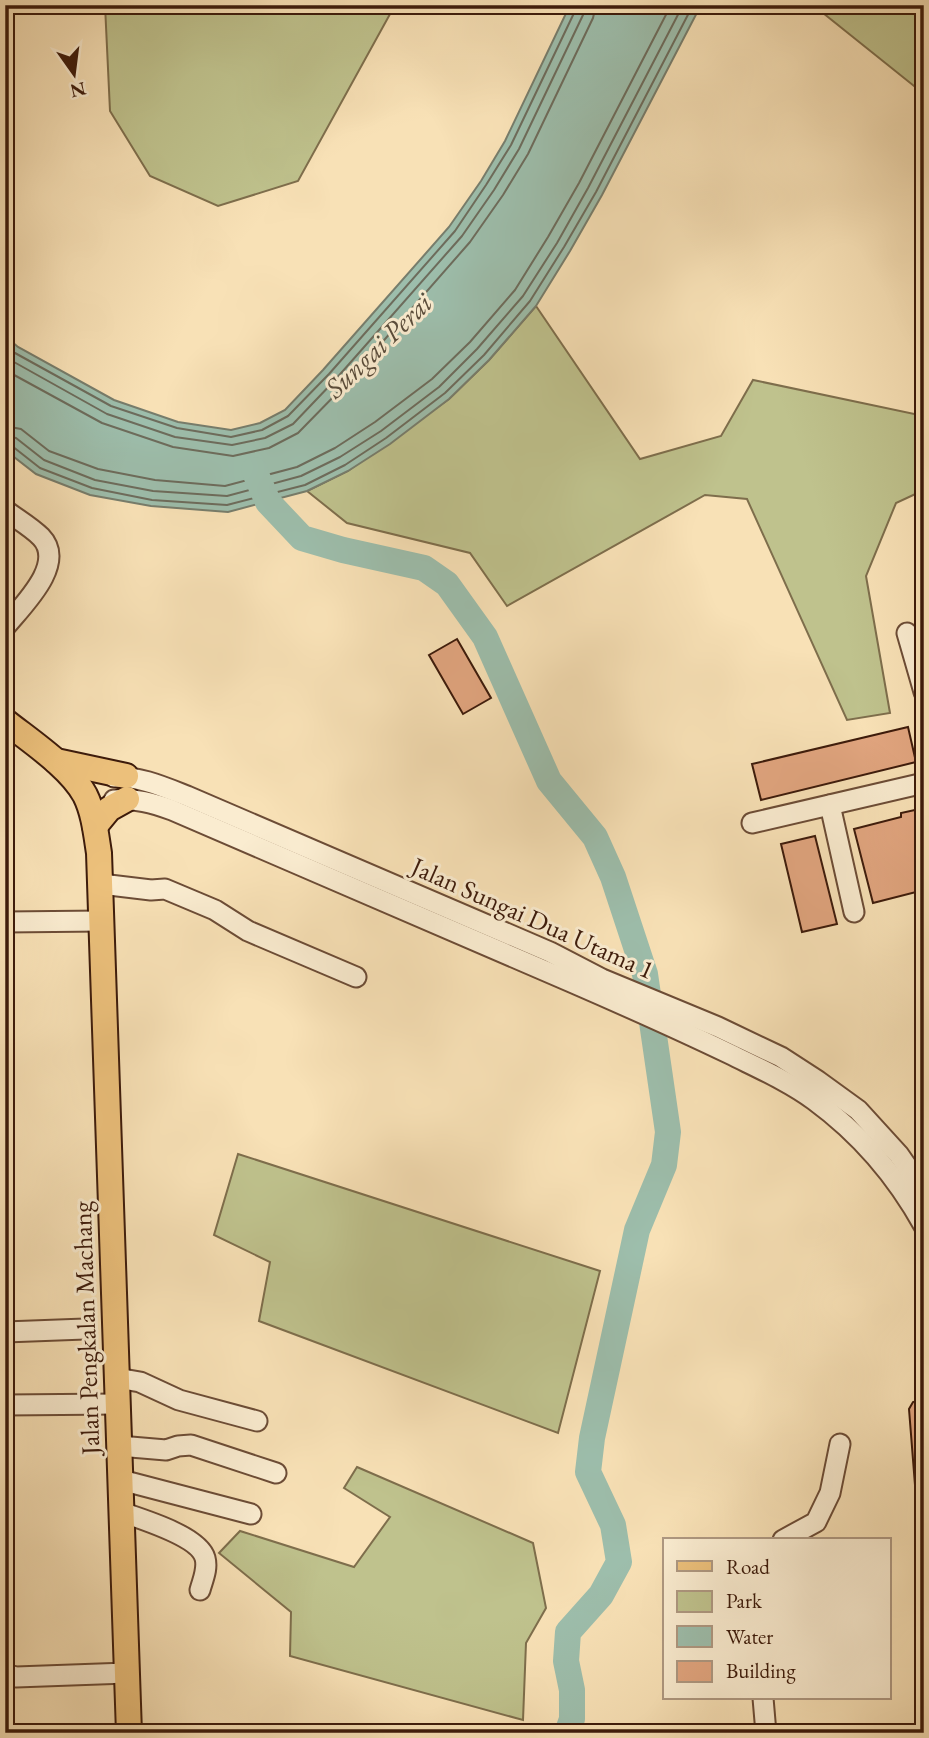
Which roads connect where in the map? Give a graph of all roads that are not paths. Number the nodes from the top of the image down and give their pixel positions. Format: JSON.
{"nodes":[{"id":1,"x":5,"y":510,"type":"edge"},
{"id":2,"x":5,"y":627,"type":"edge"},
{"id":3,"x":907,"y":633,"type":"dead end"},
{"id":4,"x":924,"y":692,"type":"edge"},
{"id":5,"x":5,"y":721,"type":"edge"},
{"id":6,"x":55,"y":761,"type":"junction"},
{"id":7,"x":924,"y":783,"type":"edge"},
{"id":8,"x":126,"y":788,"type":"junction"},
{"id":9,"x":87,"y":804,"type":"junction"},
{"id":10,"x":830,"y":805,"type":"junction"},
{"id":11,"x":752,"y":823,"type":"dead end"},
{"id":12,"x":101,"y":884,"type":"junction"},
{"id":13,"x":854,"y":912,"type":"dead end"},
{"id":14,"x":102,"y":921,"type":"junction"},
{"id":15,"x":5,"y":922,"type":"edge"},
{"id":16,"x":356,"y":977,"type":"dead end"},
{"id":17,"x":712,"y":1035,"type":"junction"},
{"id":18,"x":924,"y":1191,"type":"edge"},
{"id":19,"x":924,"y":1226,"type":"edge"},
{"id":20,"x":85,"y":1329,"type":"dead end"},
{"id":21,"x":5,"y":1332,"type":"edge"},
{"id":22,"x":117,"y":1378,"type":"junction"},
{"id":23,"x":117,"y":1404,"type":"junction"},
{"id":24,"x":5,"y":1405,"type":"edge"},
{"id":25,"x":257,"y":1421,"type":"dead end"},
{"id":26,"x":840,"y":1444,"type":"dead end"},
{"id":27,"x":119,"y":1446,"type":"junction"},
{"id":28,"x":276,"y":1473,"type":"dead end"},
{"id":29,"x":121,"y":1480,"type":"junction"},
{"id":30,"x":121,"y":1512,"type":"junction"},
{"id":31,"x":251,"y":1514,"type":"dead end"},
{"id":32,"x":787,"y":1538,"type":"edge"},
{"id":33,"x":200,"y":1590,"type":"dead end"},
{"id":34,"x":127,"y":1673,"type":"junction"},
{"id":35,"x":5,"y":1674,"type":"edge"},
{"id":36,"x":763,"y":1700,"type":"edge"},
{"id":37,"x":133,"y":1731,"type":"edge"},
{"id":38,"x":766,"y":1733,"type":"edge"}],
"edges":[{"from":1,"to":2,"type":"street"},
{"from":3,"to":4,"type":"street"},
{"from":5,"to":6,"type":"main road"},
{"from":6,"to":8,"type":"main road"},
{"from":6,"to":9,"type":"main road"},
{"from":7,"to":10,"type":"street"},
{"from":8,"to":9,"type":"main road"},
{"from":8,"to":9,"type":"street","name":"Jalan Sungai Dua Utama 1"},
{"from":8,"to":17,"type":"street","name":"Jalan Sungai Dua Utama 1"},
{"from":9,"to":12,"type":"main road","name":"Jalan Pengkalan Machang"},
{"from":10,"to":11,"type":"street"},
{"from":10,"to":13,"type":"street"},
{"from":12,"to":14,"type":"main road","name":"Jalan Pengkalan Machang"},
{"from":12,"to":16,"type":"street"},
{"from":14,"to":15,"type":"street"},
{"from":14,"to":22,"type":"main road","name":"Jalan Pengkalan Machang"},
{"from":17,"to":18,"type":"street","name":"Jalan Sungai Dua Utama 1"},
{"from":17,"to":19,"type":"street","name":"Jalan Sungai Dua Utama 1"},
{"from":20,"to":21,"type":"street"},
{"from":22,"to":23,"type":"main road","name":"Jalan Pengkalan Machang"},
{"from":22,"to":25,"type":"street"},
{"from":23,"to":24,"type":"street"},
{"from":23,"to":27,"type":"main road","name":"Jalan Pengkalan Machang"},
{"from":26,"to":32,"type":"street"},
{"from":27,"to":28,"type":"street"},
{"from":27,"to":29,"type":"main road","name":"Jalan Pengkalan Machang"},
{"from":29,"to":30,"type":"main road","name":"Jalan Pengkalan Machang"},
{"from":29,"to":31,"type":"street"},
{"from":30,"to":33,"type":"street"},
{"from":30,"to":34,"type":"main road","name":"Jalan Pengkalan Machang"},
{"from":34,"to":35,"type":"street"},
{"from":34,"to":37,"type":"main road","name":"Jalan Pengkalan Machang"},
{"from":36,"to":38,"type":"street"}]}
